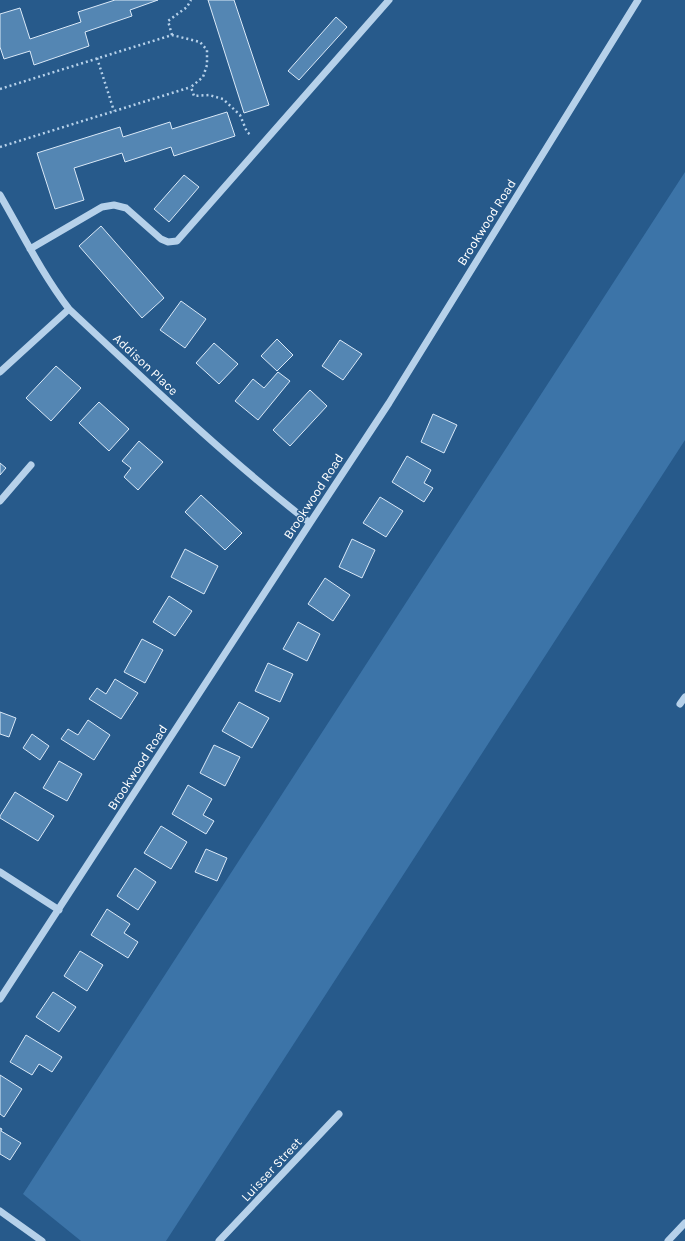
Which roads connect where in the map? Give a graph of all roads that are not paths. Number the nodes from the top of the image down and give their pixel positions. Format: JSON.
{"nodes":[{"id":1,"x":389,"y":0,"type":"edge"},
{"id":2,"x":638,"y":0,"type":"edge"},
{"id":3,"x":0,"y":195,"type":"edge"},
{"id":4,"x":30,"y":249,"type":"junction"},
{"id":5,"x":69,"y":309,"type":"junction"},
{"id":6,"x":0,"y":372,"type":"edge"},
{"id":7,"x":31,"y":465,"type":"dead end"},
{"id":8,"x":0,"y":501,"type":"edge"},
{"id":9,"x":310,"y":523,"type":"junction"},
{"id":10,"x":685,"y":697,"type":"edge"},
{"id":11,"x":680,"y":704,"type":"dead end"},
{"id":12,"x":0,"y":872,"type":"edge"},
{"id":13,"x":58,"y":910,"type":"junction"},
{"id":14,"x":0,"y":999,"type":"edge"},
{"id":15,"x":339,"y":1114,"type":"dead end"},
{"id":16,"x":0,"y":1211,"type":"edge"},
{"id":17,"x":685,"y":1223,"type":"edge"},
{"id":18,"x":42,"y":1241,"type":"edge"},
{"id":19,"x":220,"y":1241,"type":"edge"},
{"id":20,"x":668,"y":1241,"type":"edge"}],
"edges":[{"from":1,"to":4,"type":"street"},
{"from":2,"to":9,"type":"street","name":"Brookwood Road"},
{"from":3,"to":4,"type":"street","name":"Addison Place"},
{"from":4,"to":5,"type":"street","name":"Addison Place"},
{"from":5,"to":6,"type":"street"},
{"from":5,"to":9,"type":"street","name":"Addison Place"},
{"from":7,"to":8,"type":"street"},
{"from":9,"to":13,"type":"street","name":"Brookwood Road"},
{"from":10,"to":11,"type":"street"},
{"from":12,"to":13,"type":"street"},
{"from":13,"to":14,"type":"street","name":"Brookwood Road"},
{"from":15,"to":19,"type":"street","name":"Luisser Street"},
{"from":16,"to":18,"type":"street"},
{"from":17,"to":20,"type":"street"}]}
